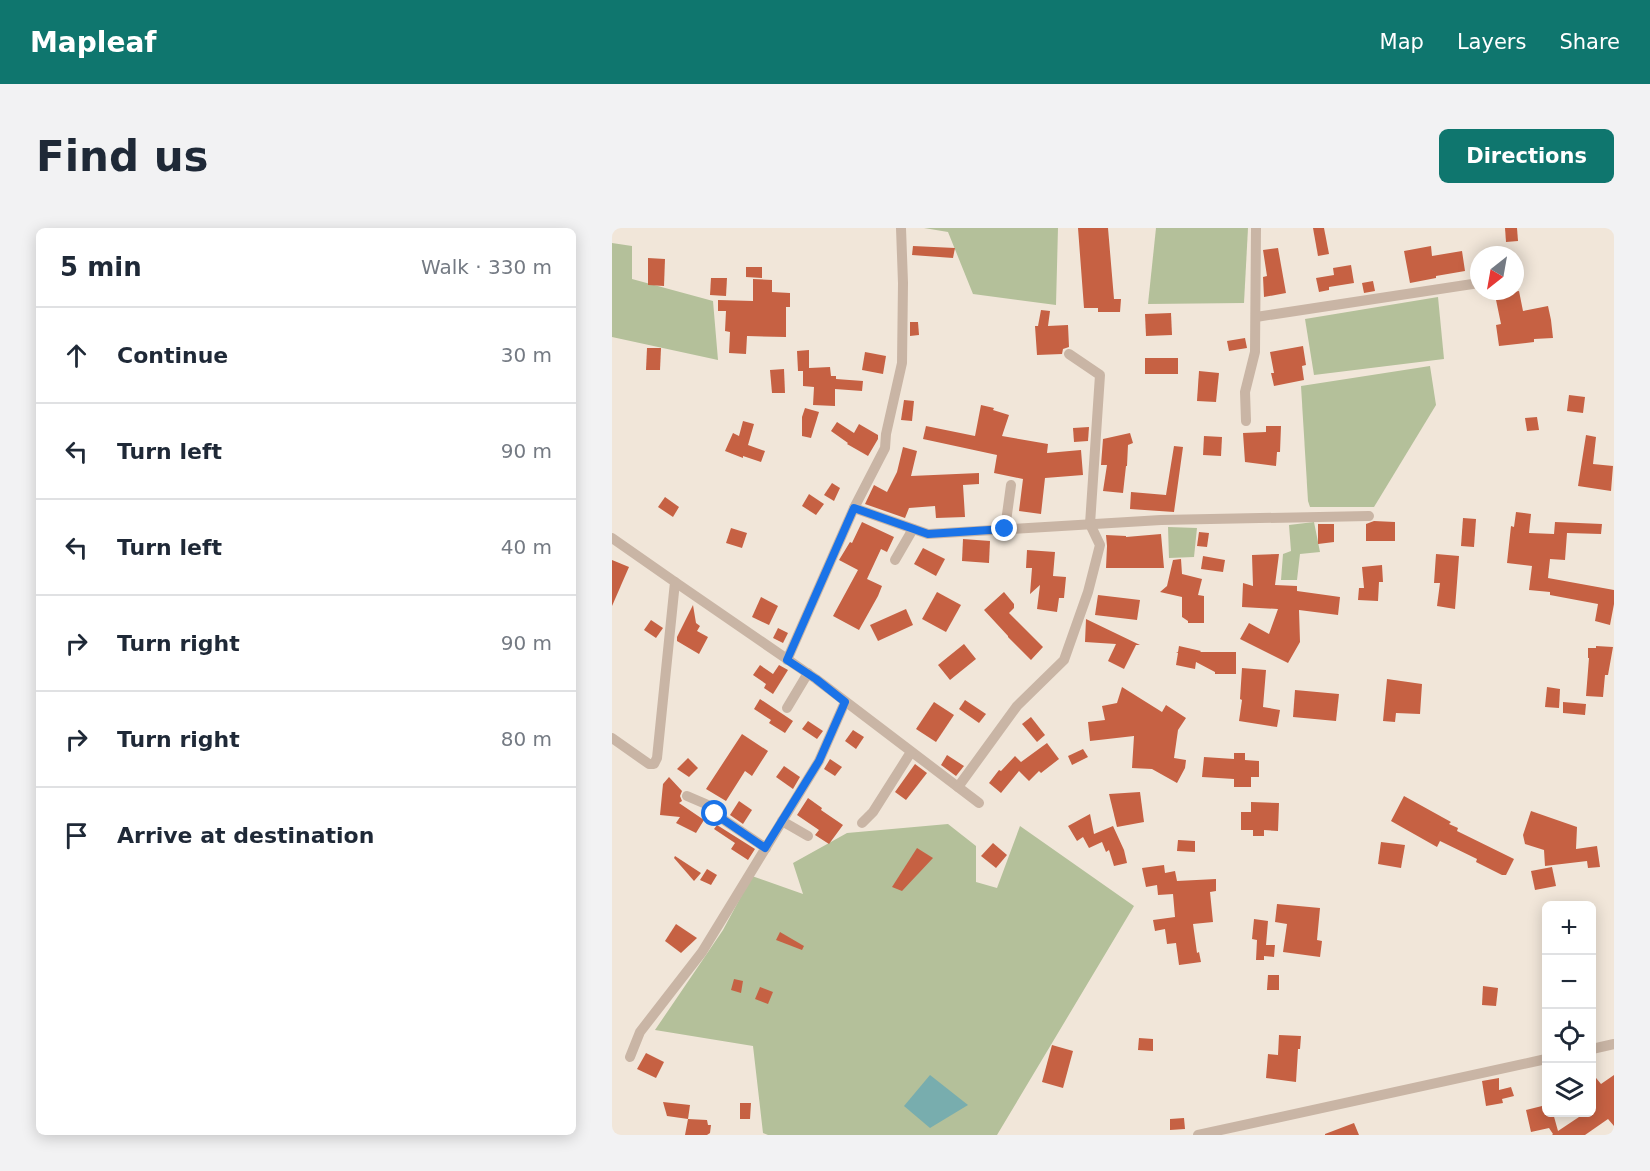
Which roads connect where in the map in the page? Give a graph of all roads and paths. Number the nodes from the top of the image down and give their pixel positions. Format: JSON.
{"nodes":[{"id":1,"x":901,"y":228,"type":"edge"},
{"id":2,"x":1256,"y":228,"type":"edge"},
{"id":3,"x":1470,"y":284,"type":"edge"},
{"id":4,"x":1256,"y":317,"type":"junction"},
{"id":5,"x":1069,"y":354,"type":"dead end"},
{"id":6,"x":1246,"y":421,"type":"dead end"},
{"id":7,"x":1011,"y":485,"type":"dead end"},
{"id":8,"x":854,"y":508,"type":"junction"},
{"id":9,"x":1369,"y":516,"type":"dead end"},
{"id":10,"x":1090,"y":524,"type":"junction"},
{"id":11,"x":913,"y":529,"type":"junction"},
{"id":12,"x":1005,"y":529,"type":"junction"},
{"id":13,"x":612,"y":538,"type":"edge"},
{"id":14,"x":895,"y":560,"type":"dead end"},
{"id":15,"x":675,"y":582,"type":"junction"},
{"id":16,"x":787,"y":660,"type":"junction"},
{"id":17,"x":808,"y":673,"type":"junction"},
{"id":18,"x":845,"y":702,"type":"junction"},
{"id":19,"x":787,"y":708,"type":"dead end"},
{"id":20,"x":612,"y":738,"type":"edge"},
{"id":21,"x":911,"y":752,"type":"junction"},
{"id":22,"x":958,"y":787,"type":"junction"},
{"id":23,"x":687,"y":796,"type":"dead end"},
{"id":24,"x":979,"y":803,"type":"dead end"},
{"id":25,"x":782,"y":821,"type":"junction"},
{"id":26,"x":862,"y":823,"type":"dead end"},
{"id":27,"x":808,"y":836,"type":"dead end"},
{"id":28,"x":765,"y":848,"type":"junction"},
{"id":29,"x":1614,"y":1044,"type":"edge"},
{"id":30,"x":1596,"y":1048,"type":"edge"},
{"id":31,"x":630,"y":1057,"type":"dead end"},
{"id":32,"x":1542,"y":1060,"type":"edge"},
{"id":33,"x":1197,"y":1135,"type":"edge"}],
"edges":[{"from":1,"to":8,"type":"street"},
{"from":2,"to":4,"type":"street"},
{"from":3,"to":4,"type":"street"},
{"from":4,"to":6,"type":"street"},
{"from":5,"to":10,"type":"street"},
{"from":7,"to":12,"type":"street"},
{"from":8,"to":11,"type":"street"},
{"from":8,"to":16,"type":"street"},
{"from":9,"to":10,"type":"street"},
{"from":10,"to":12,"type":"street"},
{"from":10,"to":22,"type":"street"},
{"from":11,"to":12,"type":"street"},
{"from":11,"to":14,"type":"street"},
{"from":13,"to":15,"type":"street"},
{"from":15,"to":16,"type":"street"},
{"from":15,"to":20,"type":"street"},
{"from":16,"to":17,"type":"street"},
{"from":17,"to":18,"type":"street"},
{"from":17,"to":19,"type":"street"},
{"from":18,"to":21,"type":"street"},
{"from":18,"to":25,"type":"street"},
{"from":21,"to":22,"type":"street"},
{"from":21,"to":26,"type":"street"},
{"from":22,"to":24,"type":"street"},
{"from":23,"to":28,"type":"street"},
{"from":25,"to":27,"type":"street"},
{"from":25,"to":28,"type":"street"},
{"from":28,"to":31,"type":"street"},
{"from":29,"to":30,"type":"street"},
{"from":32,"to":33,"type":"street"}]}
